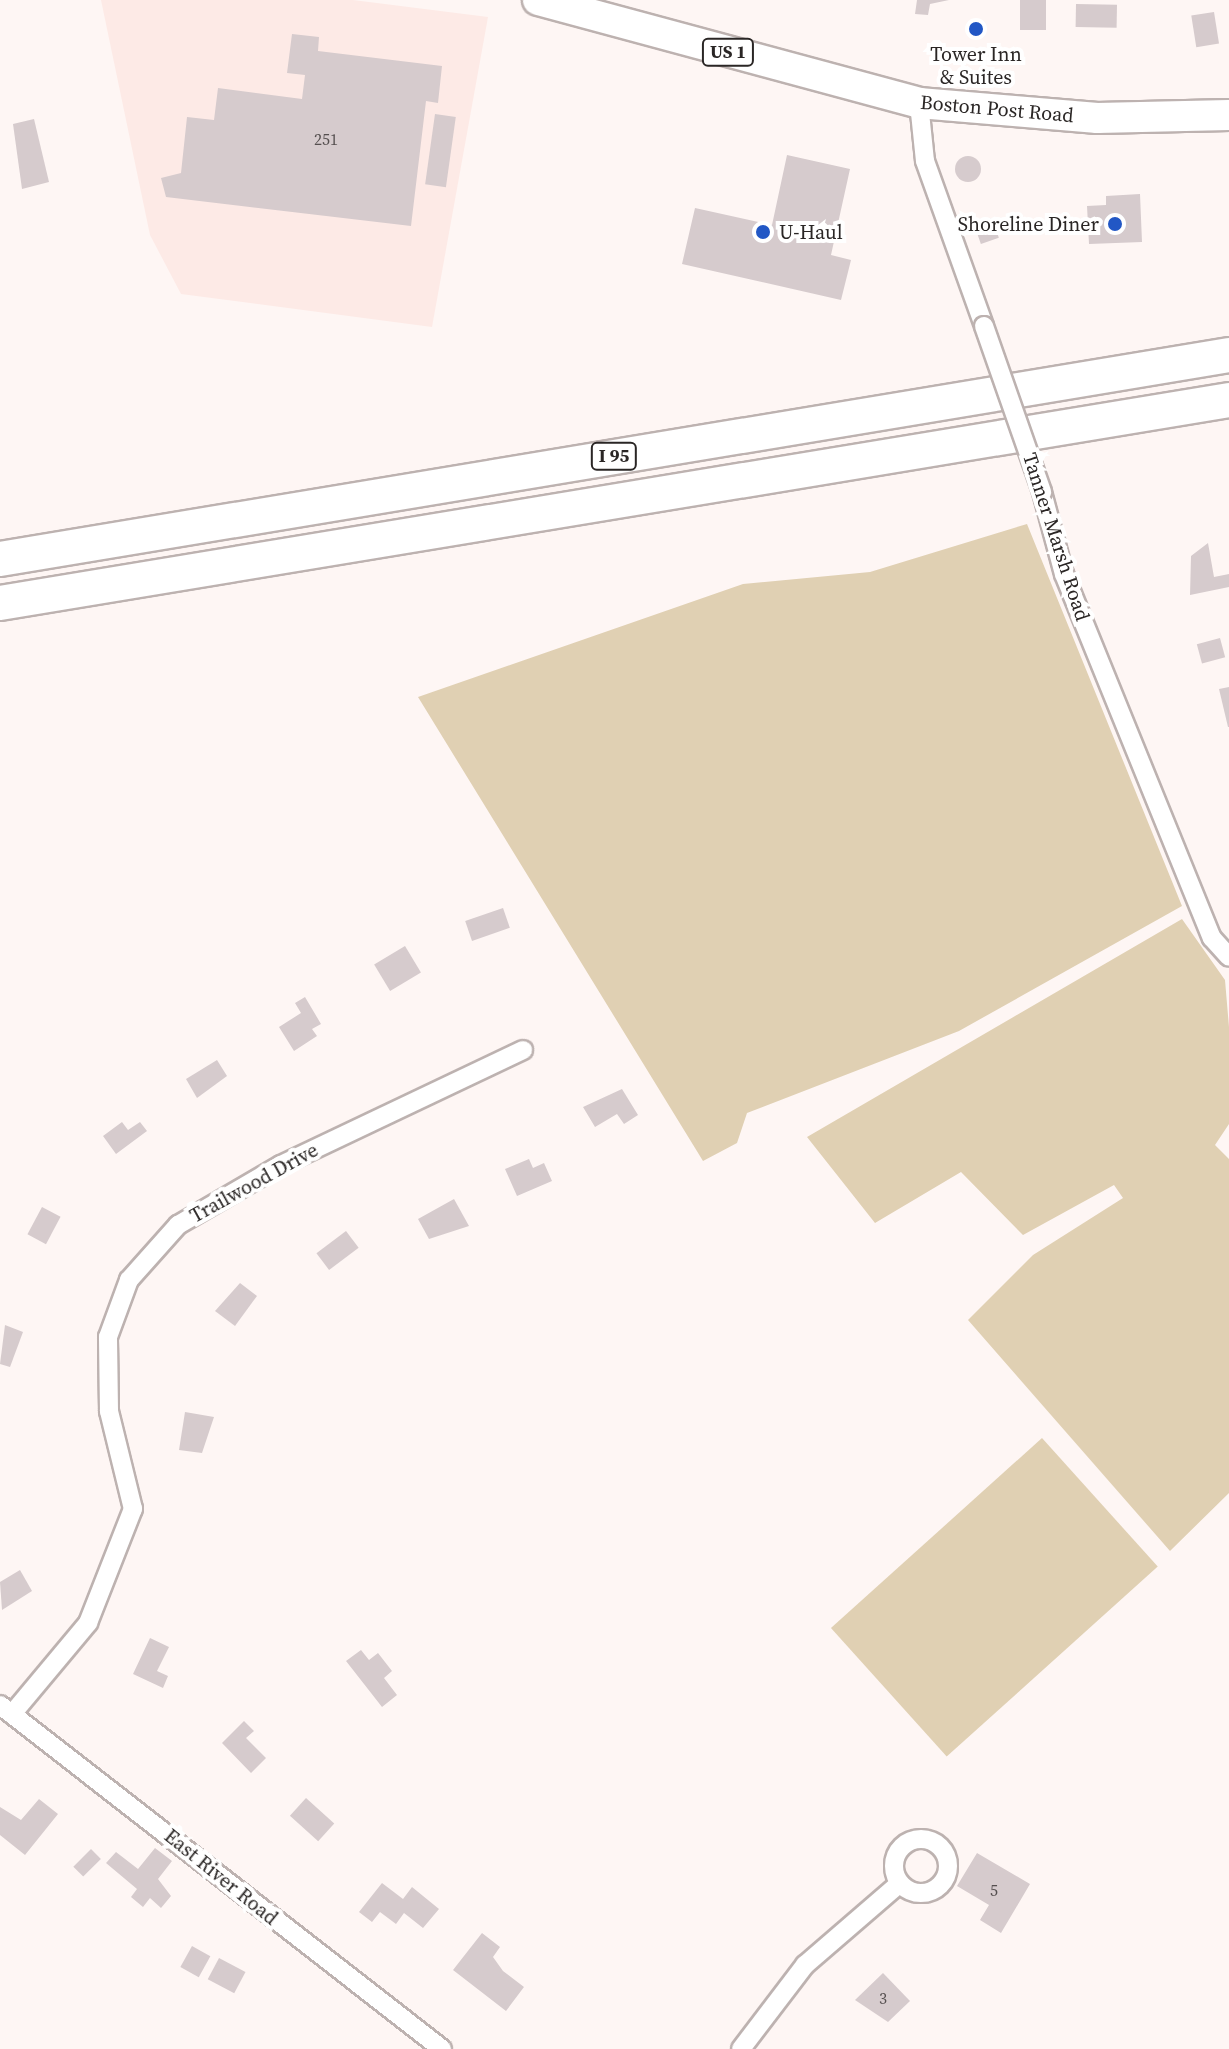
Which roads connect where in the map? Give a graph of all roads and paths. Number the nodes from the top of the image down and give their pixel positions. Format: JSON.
{"nodes":[{"id":1,"x":538,"y":0,"type":"edge"},
{"id":2,"x":919,"y":103,"type":"junction"},
{"id":3,"x":1229,"y":115,"type":"edge"},
{"id":4,"x":1229,"y":347,"type":"edge"},
{"id":5,"x":1229,"y":355,"type":"edge"},
{"id":6,"x":1072,"y":381,"type":"junction"},
{"id":7,"x":1229,"y":400,"type":"edge"},
{"id":8,"x":0,"y":559,"type":"edge"},
{"id":9,"x":0,"y":603,"type":"edge"},
{"id":10,"x":1229,"y":957,"type":"edge"},
{"id":11,"x":523,"y":1050,"type":"dead end"},
{"id":12,"x":6,"y":1709,"type":"edge"},
{"id":13,"x":899,"y":1884,"type":"dead end"},
{"id":14,"x":442,"y":2049,"type":"edge"},
{"id":15,"x":741,"y":2049,"type":"edge"}],
"edges":[{"from":1,"to":2,"type":"main road","name":"Boston Post Road","number":"US 1"},
{"from":2,"to":3,"type":"main road","name":"Boston Post Road","number":"US 1"},
{"from":2,"to":10,"type":"street","name":"Tanner Marsh Road","bridge":true},
{"from":4,"to":6,"type":"highway"},
{"from":5,"to":6,"type":"highway","number":"I 95"},
{"from":6,"to":8,"type":"highway","number":"I 95"},
{"from":7,"to":9,"type":"highway","number":"I 95"},
{"from":11,"to":12,"type":"street","name":"Trailwood Drive"},
{"from":12,"to":14,"type":"street","name":"East River Road"},
{"from":13,"to":15,"type":"street"}]}
